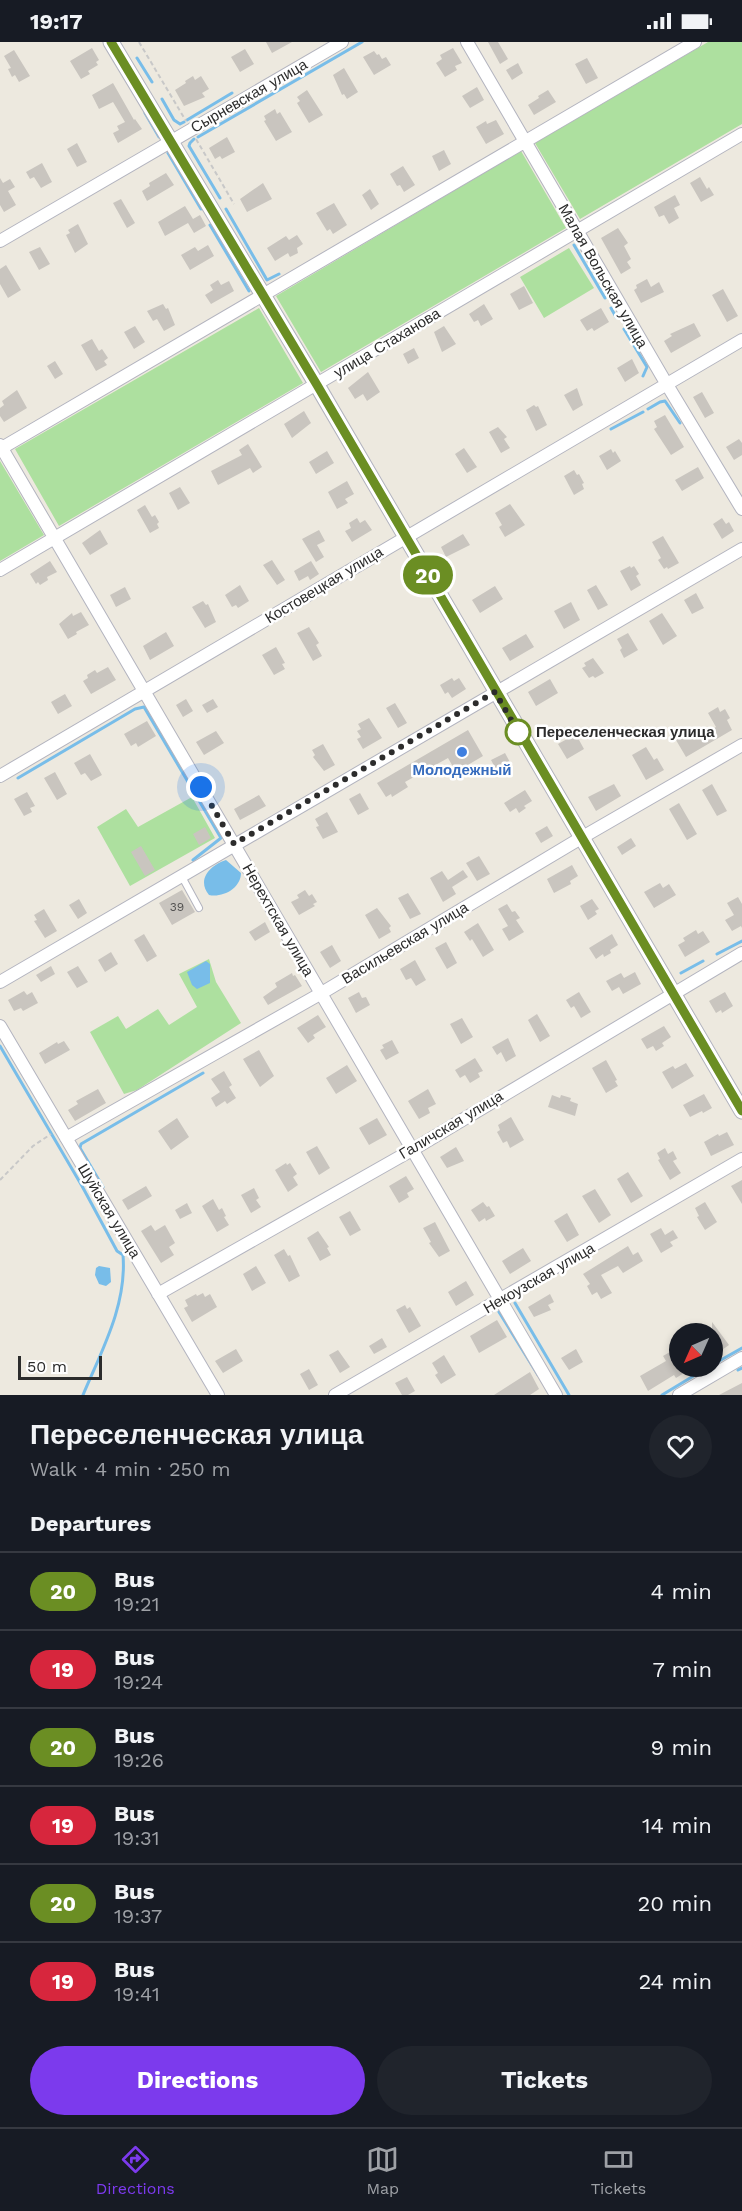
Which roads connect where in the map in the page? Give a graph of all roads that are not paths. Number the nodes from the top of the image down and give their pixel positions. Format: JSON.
{"nodes":[{"id":1,"x":111,"y":42,"type":"edge"},
{"id":2,"x":342,"y":42,"type":"edge"},
{"id":3,"x":467,"y":42,"type":"edge"},
{"id":4,"x":695,"y":42,"type":"edge"},
{"id":5,"x":742,"y":134,"type":"edge"},
{"id":6,"x":524,"y":141,"type":"junction"},
{"id":7,"x":170,"y":142,"type":"junction"},
{"id":8,"x":576,"y":230,"type":"junction"},
{"id":9,"x":0,"y":241,"type":"edge"},
{"id":10,"x":262,"y":296,"type":"junction"},
{"id":11,"x":742,"y":340,"type":"edge"},
{"id":12,"x":666,"y":383,"type":"junction"},
{"id":13,"x":317,"y":385,"type":"junction"},
{"id":14,"x":0,"y":447,"type":"edge"},
{"id":15,"x":742,"y":509,"type":"edge"},
{"id":16,"x":406,"y":537,"type":"junction"},
{"id":17,"x":54,"y":538,"type":"junction"},
{"id":18,"x":742,"y":549,"type":"edge"},
{"id":19,"x":0,"y":570,"type":"edge"},
{"id":20,"x":145,"y":692,"type":"junction"},
{"id":21,"x":495,"y":692,"type":"junction"},
{"id":22,"x":742,"y":745,"type":"edge"},
{"id":23,"x":0,"y":776,"type":"edge"},
{"id":24,"x":581,"y":838,"type":"junction"},
{"id":25,"x":234,"y":844,"type":"junction"},
{"id":26,"x":181,"y":875,"type":"junction"},
{"id":27,"x":200,"y":908,"type":"dead end"},
{"id":28,"x":742,"y":952,"type":"edge"},
{"id":29,"x":0,"y":981,"type":"edge"},
{"id":30,"x":320,"y":994,"type":"junction"},
{"id":31,"x":672,"y":994,"type":"junction"},
{"id":32,"x":0,"y":1026,"type":"edge"},
{"id":33,"x":742,"y":1111,"type":"edge"},
{"id":34,"x":66,"y":1138,"type":"junction"},
{"id":35,"x":412,"y":1149,"type":"junction"},
{"id":36,"x":742,"y":1159,"type":"edge"},
{"id":37,"x":158,"y":1294,"type":"junction"},
{"id":38,"x":501,"y":1300,"type":"junction"},
{"id":39,"x":742,"y":1358,"type":"edge"},
{"id":40,"x":218,"y":1395,"type":"edge"},
{"id":41,"x":335,"y":1395,"type":"edge"},
{"id":42,"x":556,"y":1395,"type":"edge"},
{"id":43,"x":680,"y":1395,"type":"edge"}],
"edges":[{"from":1,"to":7,"type":"street"},
{"from":2,"to":7,"type":"street","name":"Сырневская улица"},
{"from":3,"to":6,"type":"street","name":"Малая Вольская улица"},
{"from":4,"to":6,"type":"street"},
{"from":5,"to":8,"type":"street","name":"улица Стаханова"},
{"from":6,"to":8,"type":"street","name":"Малая Вольская улица"},
{"from":6,"to":10,"type":"street"},
{"from":7,"to":9,"type":"street","name":"Сырневская улица"},
{"from":7,"to":10,"type":"street"},
{"from":8,"to":12,"type":"street","name":"Малая Вольская улица"},
{"from":8,"to":13,"type":"street","name":"улица Стаханова"},
{"from":10,"to":13,"type":"street"},
{"from":10,"to":14,"type":"street"},
{"from":11,"to":12,"type":"street","name":"Костовецкая улица"},
{"from":12,"to":15,"type":"street","name":"Малая Вольская улица"},
{"from":12,"to":16,"type":"street","name":"Костовецкая улица"},
{"from":13,"to":16,"type":"street"},
{"from":13,"to":17,"type":"street","name":"улица Стаханова"},
{"from":14,"to":17,"type":"street","name":"Нерехтская улица"},
{"from":16,"to":20,"type":"street","name":"Костовецкая улица"},
{"from":16,"to":21,"type":"street"},
{"from":17,"to":19,"type":"street","name":"улица Стаханова"},
{"from":17,"to":20,"type":"street","name":"Нерехтская улица"},
{"from":18,"to":21,"type":"street"},
{"from":20,"to":23,"type":"street","name":"Костовецкая улица"},
{"from":20,"to":25,"type":"street","name":"Нерехтская улица"},
{"from":21,"to":24,"type":"street"},
{"from":21,"to":25,"type":"street"},
{"from":22,"to":24,"type":"street","name":"Васильевская улица"},
{"from":24,"to":30,"type":"street","name":"Васильевская улица"},
{"from":24,"to":31,"type":"street"},
{"from":25,"to":26,"type":"street"},
{"from":25,"to":30,"type":"street","name":"Нерехтская улица"},
{"from":26,"to":27,"type":"lane"},
{"from":26,"to":29,"type":"street"},
{"from":28,"to":31,"type":"street","name":"Галичская улица"},
{"from":30,"to":34,"type":"street","name":"Васильевская улица"},
{"from":30,"to":35,"type":"street","name":"Нерехтская улица"},
{"from":31,"to":33,"type":"street"},
{"from":31,"to":35,"type":"street","name":"Галичская улица"},
{"from":32,"to":34,"type":"street","name":"Шуйская улица"},
{"from":34,"to":37,"type":"street","name":"Шуйская улица"},
{"from":35,"to":37,"type":"street","name":"Галичская улица"},
{"from":35,"to":38,"type":"street","name":"Нерехтская улица"},
{"from":36,"to":38,"type":"street","name":"Некоузская улица"},
{"from":37,"to":40,"type":"street","name":"Шуйская улица"},
{"from":38,"to":41,"type":"street","name":"Некоузская улица"},
{"from":38,"to":42,"type":"street","name":"Нерехтская улица"},
{"from":39,"to":43,"type":"street"}]}
